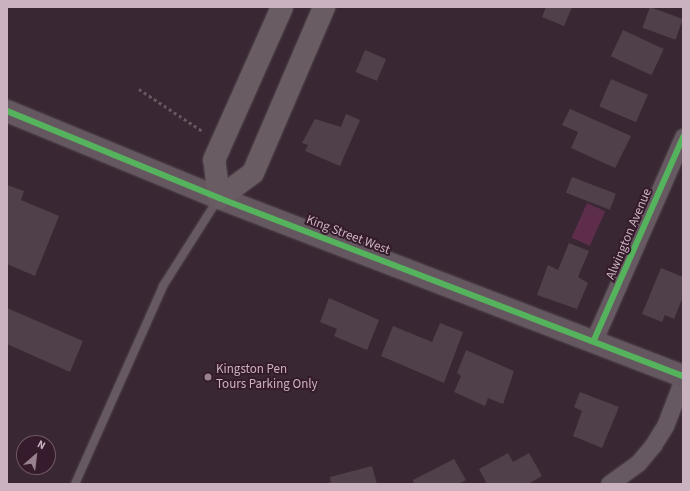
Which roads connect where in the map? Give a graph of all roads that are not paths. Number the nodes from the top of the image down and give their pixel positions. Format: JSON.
{"nodes":[{"id":1,"x":282,"y":7,"type":"edge"},
{"id":2,"x":324,"y":7,"type":"edge"},
{"id":3,"x":7,"y":111,"type":"edge"},
{"id":4,"x":683,"y":137,"type":"edge"},
{"id":5,"x":219,"y":198,"type":"junction"},
{"id":6,"x":594,"y":340,"type":"junction"},
{"id":7,"x":683,"y":378,"type":"edge"},
{"id":8,"x":75,"y":484,"type":"edge"},
{"id":9,"x":609,"y":484,"type":"edge"}],
"edges":[{"from":1,"to":5,"type":"main road"},
{"from":2,"to":5,"type":"main road"},
{"from":3,"to":5,"type":"main road","name":"King Street West"},
{"from":4,"to":6,"type":"street","name":"Alwington Avenue"},
{"from":5,"to":6,"type":"main road","name":"King Street West"},
{"from":5,"to":8,"type":"lane"},
{"from":6,"to":7,"type":"main road","name":"King Street West"},
{"from":7,"to":9,"type":"street"}]}
